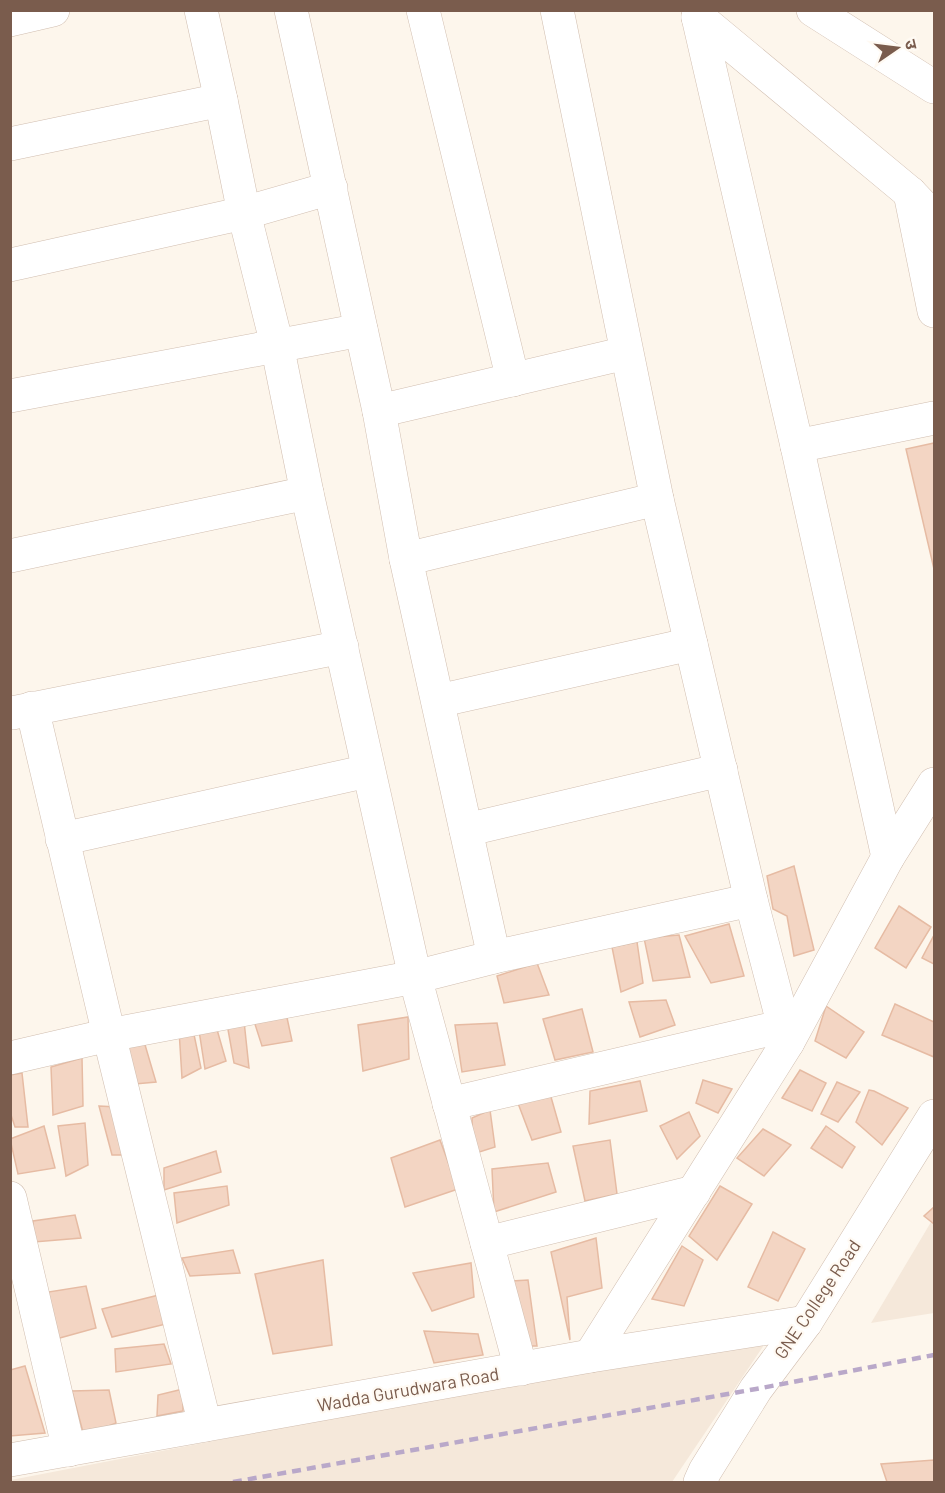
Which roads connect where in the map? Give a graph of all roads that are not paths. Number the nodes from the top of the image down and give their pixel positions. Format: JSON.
{"nodes":[{"id":1,"x":53,"y":10,"type":"edge"},
{"id":2,"x":201,"y":10,"type":"edge"},
{"id":3,"x":291,"y":10,"type":"edge"},
{"id":4,"x":423,"y":10,"type":"edge"},
{"id":5,"x":557,"y":10,"type":"edge"},
{"id":6,"x":813,"y":10,"type":"edge"},
{"id":7,"x":699,"y":14,"type":"edge"},
{"id":8,"x":10,"y":20,"type":"edge"},
{"id":9,"x":934,"y":87,"type":"edge"},
{"id":10,"x":221,"y":100,"type":"junction"},
{"id":11,"x":10,"y":144,"type":"edge"},
{"id":12,"x":331,"y":188,"type":"junction"},
{"id":13,"x":910,"y":193,"type":"junction"},
{"id":14,"x":244,"y":213,"type":"junction"},
{"id":15,"x":934,"y":218,"type":"edge"},
{"id":16,"x":10,"y":265,"type":"edge"},
{"id":17,"x":934,"y":311,"type":"edge"},
{"id":18,"x":361,"y":330,"type":"junction"},
{"id":19,"x":277,"y":345,"type":"junction"},
{"id":20,"x":626,"y":353,"type":"junction"},
{"id":21,"x":513,"y":380,"type":"junction"},
{"id":22,"x":10,"y":396,"type":"edge"},
{"id":23,"x":378,"y":411,"type":"junction"},
{"id":24,"x":934,"y":418,"type":"edge"},
{"id":25,"x":797,"y":446,"type":"junction"},
{"id":26,"x":307,"y":493,"type":"junction"},
{"id":27,"x":657,"y":499,"type":"junction"},
{"id":28,"x":10,"y":556,"type":"edge"},
{"id":29,"x":406,"y":559,"type":"junction"},
{"id":30,"x":691,"y":644,"type":"junction"},
{"id":31,"x":342,"y":647,"type":"junction"},
{"id":32,"x":438,"y":701,"type":"junction"},
{"id":33,"x":21,"y":711,"type":"edge"},
{"id":34,"x":721,"y":770,"type":"junction"},
{"id":35,"x":368,"y":771,"type":"junction"},
{"id":36,"x":934,"y":784,"type":"edge"},
{"id":37,"x":466,"y":830,"type":"junction"},
{"id":38,"x":62,"y":839,"type":"junction"},
{"id":39,"x":888,"y":857,"type":"junction"},
{"id":40,"x":751,"y":900,"type":"junction"},
{"id":41,"x":494,"y":957,"type":"junction"},
{"id":42,"x":415,"y":977,"type":"junction"},
{"id":43,"x":786,"y":1034,"type":"junction"},
{"id":44,"x":109,"y":1035,"type":"junction"},
{"id":45,"x":10,"y":1058,"type":"edge"},
{"id":46,"x":449,"y":1104,"type":"junction"},
{"id":47,"x":934,"y":1116,"type":"edge"},
{"id":48,"x":694,"y":1192,"type":"junction"},
{"id":49,"x":10,"y":1198,"type":"edge"},
{"id":50,"x":487,"y":1243,"type":"junction"},
{"id":51,"x":806,"y":1322,"type":"junction"},
{"id":52,"x":590,"y":1356,"type":"junction"},
{"id":53,"x":521,"y":1369,"type":"junction"},
{"id":54,"x":205,"y":1425,"type":"junction"},
{"id":55,"x":69,"y":1450,"type":"junction"},
{"id":56,"x":10,"y":1460,"type":"edge"},
{"id":57,"x":704,"y":1479,"type":"edge"}],
"edges":[{"from":1,"to":8,"type":"street"},
{"from":2,"to":10,"type":"street"},
{"from":3,"to":12,"type":"street"},
{"from":4,"to":21,"type":"street"},
{"from":5,"to":20,"type":"street"},
{"from":6,"to":9,"type":"street"},
{"from":7,"to":13,"type":"street"},
{"from":7,"to":25,"type":"street"},
{"from":10,"to":11,"type":"street"},
{"from":10,"to":14,"type":"street"},
{"from":12,"to":14,"type":"street"},
{"from":12,"to":18,"type":"street"},
{"from":13,"to":15,"type":"street"},
{"from":13,"to":17,"type":"street"},
{"from":14,"to":16,"type":"street"},
{"from":14,"to":19,"type":"street"},
{"from":18,"to":19,"type":"street"},
{"from":18,"to":23,"type":"street"},
{"from":19,"to":22,"type":"street"},
{"from":19,"to":26,"type":"street"},
{"from":20,"to":21,"type":"street"},
{"from":20,"to":27,"type":"street"},
{"from":21,"to":23,"type":"street"},
{"from":23,"to":29,"type":"street"},
{"from":24,"to":25,"type":"street"},
{"from":25,"to":39,"type":"street"},
{"from":26,"to":28,"type":"street"},
{"from":26,"to":31,"type":"street"},
{"from":27,"to":29,"type":"street"},
{"from":27,"to":30,"type":"street"},
{"from":29,"to":32,"type":"street"},
{"from":30,"to":32,"type":"street"},
{"from":30,"to":34,"type":"street"},
{"from":31,"to":33,"type":"street"},
{"from":31,"to":35,"type":"street"},
{"from":32,"to":37,"type":"street"},
{"from":33,"to":38,"type":"street"},
{"from":34,"to":37,"type":"street"},
{"from":34,"to":40,"type":"street"},
{"from":35,"to":38,"type":"street"},
{"from":35,"to":42,"type":"street"},
{"from":36,"to":39,"type":"street"},
{"from":37,"to":41,"type":"street"},
{"from":38,"to":44,"type":"street"},
{"from":39,"to":43,"type":"street"},
{"from":40,"to":41,"type":"street"},
{"from":40,"to":43,"type":"street"},
{"from":41,"to":42,"type":"street"},
{"from":42,"to":44,"type":"street"},
{"from":42,"to":46,"type":"street"},
{"from":43,"to":46,"type":"street"},
{"from":43,"to":48,"type":"street"},
{"from":44,"to":45,"type":"street"},
{"from":44,"to":54,"type":"street"},
{"from":46,"to":50,"type":"street"},
{"from":47,"to":51,"type":"street","name":"GNE College Road"},
{"from":48,"to":50,"type":"street"},
{"from":48,"to":52,"type":"street"},
{"from":49,"to":55,"type":"street"},
{"from":50,"to":53,"type":"street"},
{"from":51,"to":52,"type":"street","name":"Wadda Gurudwara Road"},
{"from":51,"to":57,"type":"street","name":"GNE College Road"},
{"from":52,"to":53,"type":"street","name":"Wadda Gurudwara Road"},
{"from":53,"to":54,"type":"street","name":"Wadda Gurudwara Road"},
{"from":54,"to":55,"type":"street","name":"Wadda Gurudwara Road"},
{"from":55,"to":56,"type":"street","name":"Wadda Gurudwara Road"}]}
